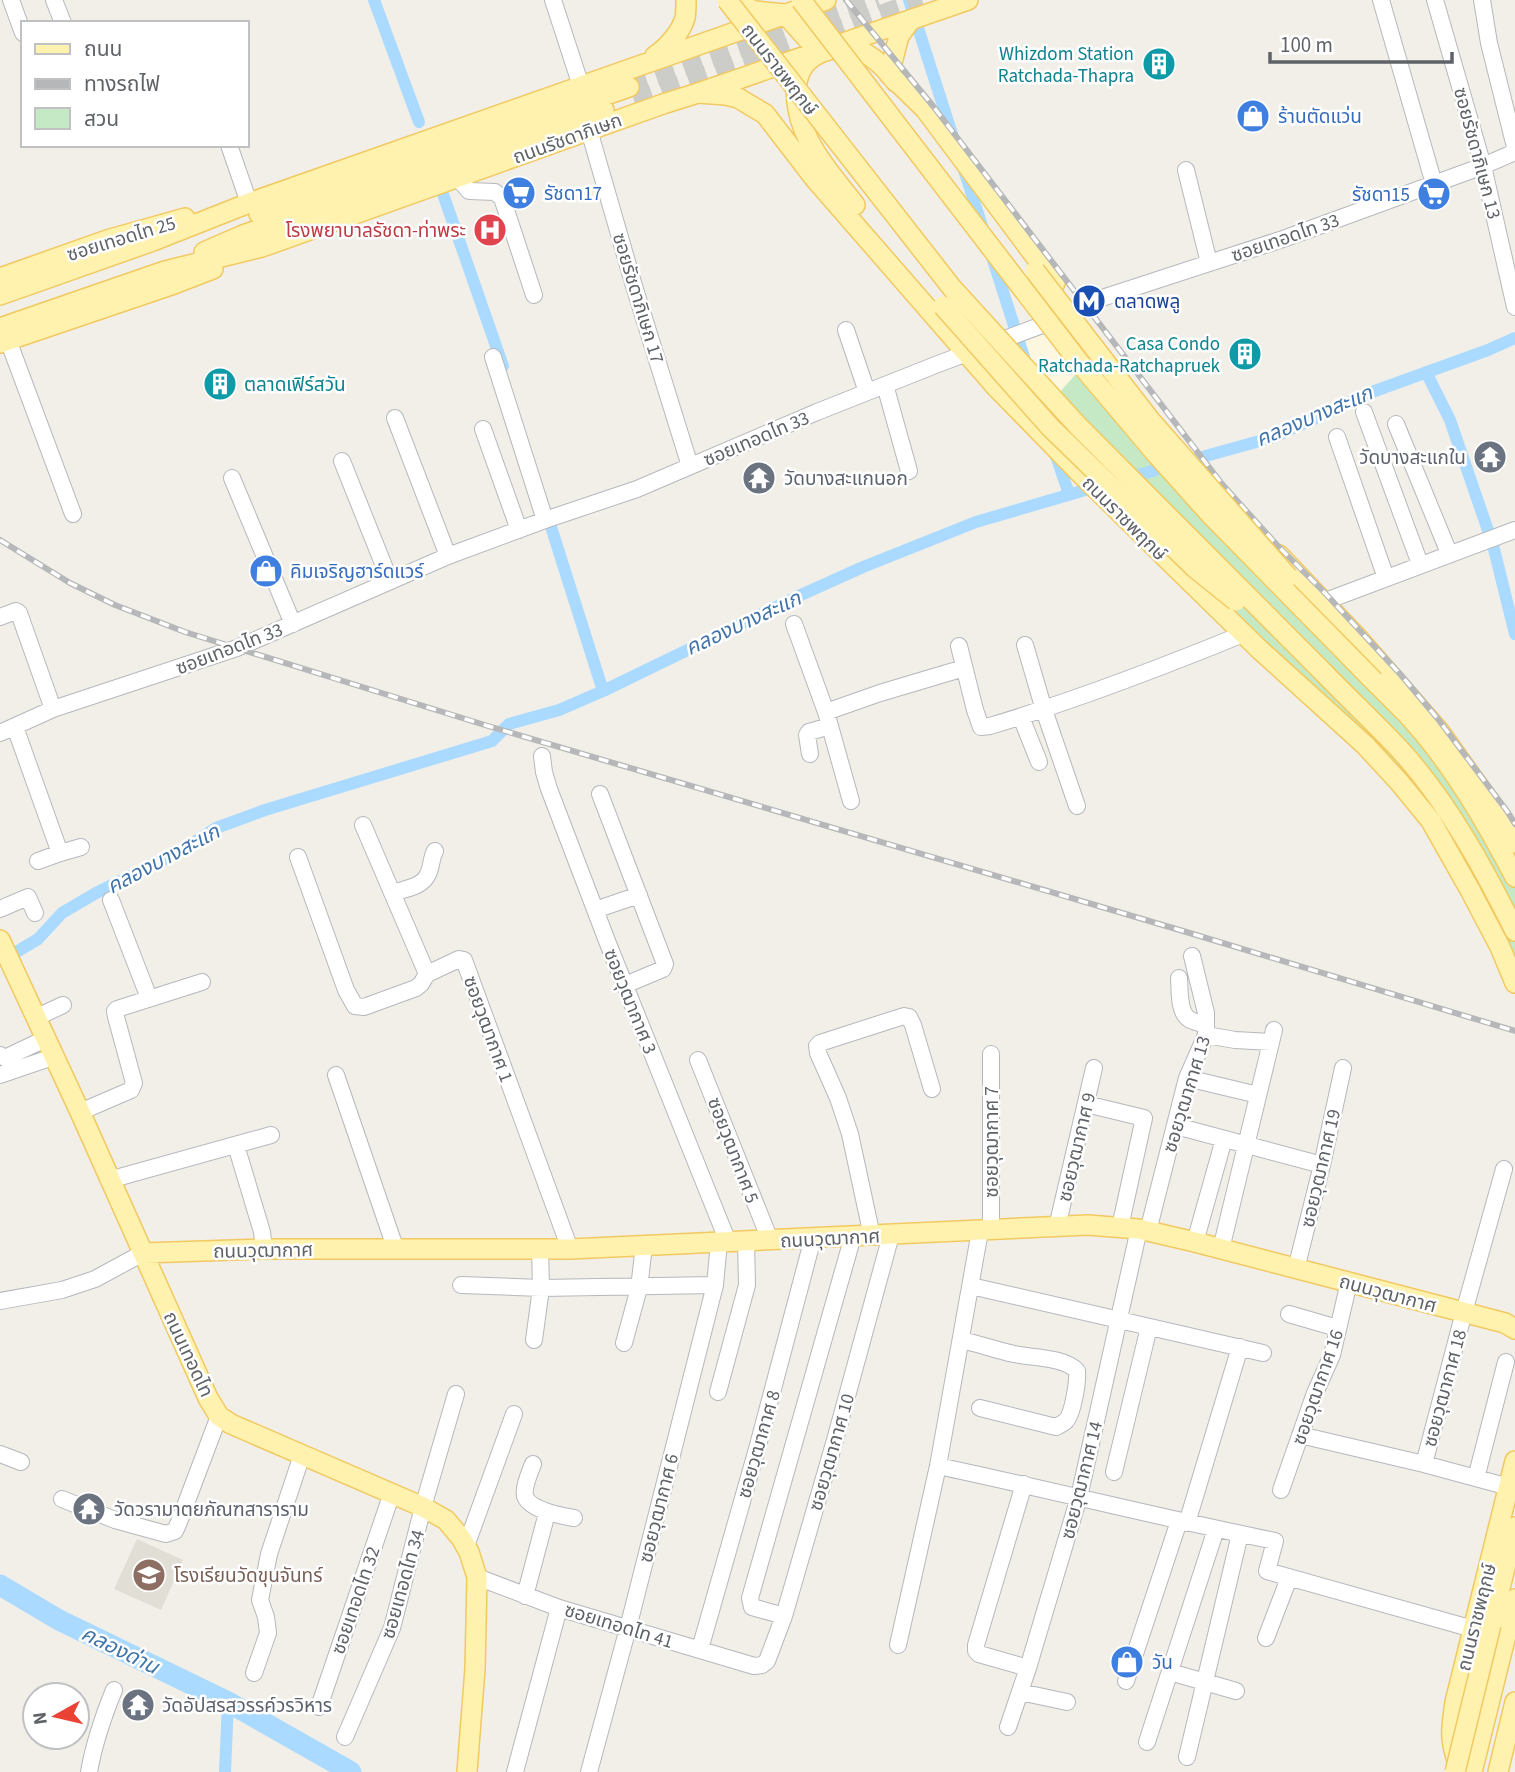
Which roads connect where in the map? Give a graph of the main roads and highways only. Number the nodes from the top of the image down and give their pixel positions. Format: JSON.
{"nodes":[{"id":1,"x":686,"y":0,"type":"edge"},
{"id":2,"x":728,"y":0,"type":"edge"},
{"id":3,"x":801,"y":0,"type":"edge"},
{"id":4,"x":826,"y":0,"type":"edge"},
{"id":5,"x":968,"y":0,"type":"edge"},
{"id":6,"x":788,"y":7,"type":"edge"},
{"id":7,"x":909,"y":22,"type":"junction"},
{"id":8,"x":819,"y":52,"type":"junction"},
{"id":9,"x":636,"y":67,"type":"junction"},
{"id":10,"x":889,"y":74,"type":"junction"},
{"id":11,"x":698,"y":93,"type":"junction"},
{"id":12,"x":765,"y":114,"type":"junction"},
{"id":13,"x":247,"y":204,"type":"junction"},
{"id":14,"x":855,"y":205,"type":"junction"},
{"id":15,"x":153,"y":241,"type":"junction"},
{"id":16,"x":262,"y":247,"type":"junction"},
{"id":17,"x":165,"y":271,"type":"junction"},
{"id":18,"x":0,"y":278,"type":"edge"},
{"id":19,"x":0,"y":295,"type":"edge"},
{"id":20,"x":3,"y":337,"type":"edge"},
{"id":21,"x":1324,"y":673,"type":"junction"},
{"id":22,"x":1374,"y":681,"type":"junction"},
{"id":23,"x":1509,"y":820,"type":"edge"},
{"id":24,"x":1515,"y":843,"type":"edge"},
{"id":25,"x":1515,"y":877,"type":"edge"},
{"id":26,"x":1515,"y":931,"type":"edge"},
{"id":27,"x":5,"y":952,"type":"edge"},
{"id":28,"x":1515,"y":983,"type":"edge"},
{"id":29,"x":143,"y":1253,"type":"junction"},
{"id":30,"x":1512,"y":1325,"type":"edge"},
{"id":31,"x":1515,"y":1461,"type":"edge"},
{"id":32,"x":1515,"y":1527,"type":"edge"},
{"id":33,"x":1515,"y":1600,"type":"edge"},
{"id":34,"x":1482,"y":1627,"type":"junction"},
{"id":35,"x":1515,"y":1702,"type":"edge"},
{"id":36,"x":467,"y":1772,"type":"edge"},
{"id":37,"x":1455,"y":1772,"type":"edge"},
{"id":38,"x":1464,"y":1772,"type":"edge"},
{"id":39,"x":1472,"y":1772,"type":"edge"},
{"id":40,"x":1498,"y":1772,"type":"edge"}],
"edges":[{"from":1,"to":9,"type":"main road"},
{"from":2,"to":6,"type":"main road","name":"ถนนราชพฤกษ์"},
{"from":2,"to":21,"type":"main road","name":"ถนนราชพฤกษ์","bridge":true},
{"from":3,"to":22,"type":"main road","bridge":true},
{"from":4,"to":6,"type":"main road","name":"ถนนรัชดาภิเษก"},
{"from":5,"to":7,"type":"main road","name":"ถนนรัชดาภิเษก"},
{"from":6,"to":8,"type":"main road","name":"ถนนราชพฤกษ์"},
{"from":6,"to":9,"type":"main road","name":"ถนนรัชดาภิเษก"},
{"from":7,"to":8,"type":"main road","name":"ถนนรัชดาภิเษก"},
{"from":7,"to":10,"type":"main road"},
{"from":8,"to":10,"type":"main road"},
{"from":8,"to":11,"type":"main road","name":"ถนนรัชดาภิเษก"},
{"from":8,"to":14,"type":"main road"},
{"from":9,"to":13,"type":"main road","name":"ถนนรัชดาภิเษก"},
{"from":10,"to":22,"type":"main road","bridge":true},
{"from":10,"to":23,"type":"main road"},
{"from":11,"to":12,"type":"main road","name":"ถนนราชพฤกษ์"},
{"from":11,"to":16,"type":"main road","name":"ถนนรัชดาภิเษก"},
{"from":12,"to":14,"type":"main road"},
{"from":12,"to":28,"type":"main road","name":"ถนนราชพฤกษ์"},
{"from":13,"to":15,"type":"main road","name":"ถนนรัชดาภิเษก"},
{"from":13,"to":18,"type":"main road","name":"ซอยเทอดไท 25"},
{"from":14,"to":21,"type":"main road","bridge":true},
{"from":15,"to":17,"type":"main road","name":"ถนนรัชดาภิเษก"},
{"from":15,"to":19,"type":"main road","name":"ถนนรัชดาภิเษก"},
{"from":16,"to":17,"type":"main road","name":"ถนนรัชดาภิเษก"},
{"from":16,"to":20,"type":"main road"},
{"from":17,"to":20,"type":"main road","name":"ถนนรัชดาภิเษก"},
{"from":21,"to":26,"type":"main road","name":"ถนนราชพฤกษ์"},
{"from":22,"to":25,"type":"main road"},
{"from":23,"to":24,"type":"main road"},
{"from":27,"to":29,"type":"main road","name":"ถนนเทอดไท"},
{"from":29,"to":30,"type":"main road","name":"ถนนวุฒากาศ"},
{"from":29,"to":36,"type":"main road","name":"ถนนเทอดไท"},
{"from":31,"to":34,"type":"main road","name":"ถนนราชพฤกษ์"},
{"from":32,"to":34,"type":"main road"},
{"from":33,"to":39,"type":"main road","name":"ถนนราชพฤกษ์"},
{"from":34,"to":37,"type":"main road","bridge":true},
{"from":34,"to":38,"type":"main road","name":"ถนนราชพฤกษ์"},
{"from":35,"to":40,"type":"main road"}]}
